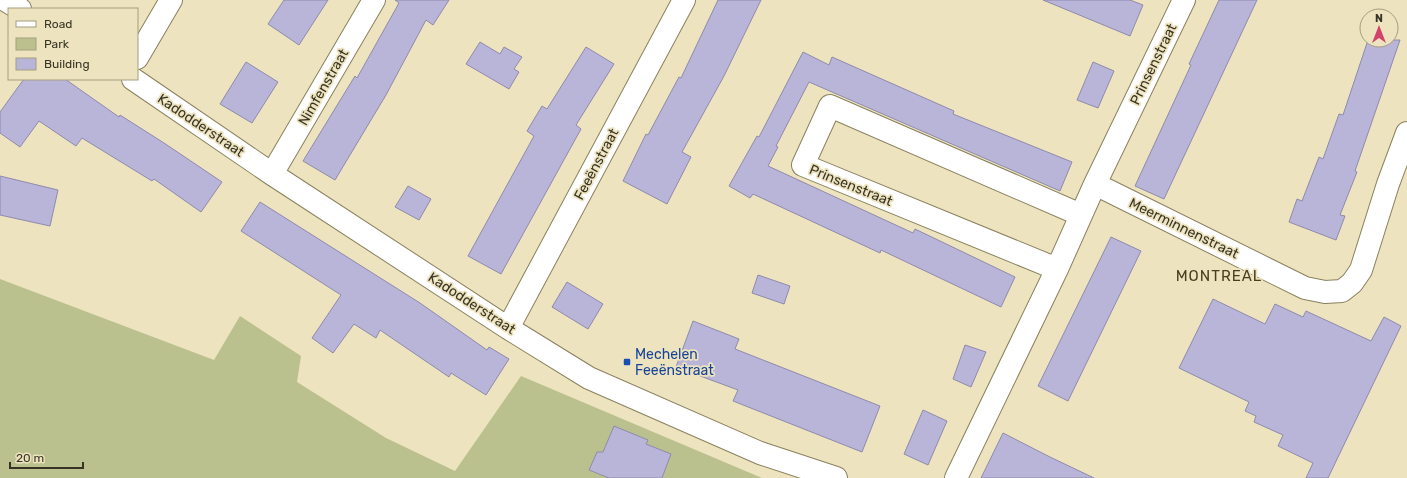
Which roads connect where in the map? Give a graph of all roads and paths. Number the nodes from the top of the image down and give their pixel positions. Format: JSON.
{"nodes":[{"id":1,"x":5,"y":0,"type":"edge"},
{"id":2,"x":171,"y":0,"type":"edge"},
{"id":3,"x":374,"y":0,"type":"edge"},
{"id":4,"x":684,"y":0,"type":"edge"},
{"id":5,"x":1184,"y":0,"type":"edge"},
{"id":6,"x":18,"y":8,"type":"edge"},
{"id":7,"x":138,"y":56,"type":"edge"},
{"id":8,"x":134,"y":80,"type":"edge"},
{"id":9,"x":1407,"y":134,"type":"edge"},
{"id":10,"x":272,"y":174,"type":"junction"},
{"id":11,"x":1095,"y":184,"type":"junction"},
{"id":12,"x":1398,"y":184,"type":"edge"},
{"id":13,"x":1081,"y":215,"type":"junction"},
{"id":14,"x":1057,"y":269,"type":"junction"},
{"id":15,"x":508,"y":328,"type":"junction"},
{"id":16,"x":836,"y":478,"type":"edge"},
{"id":17,"x":956,"y":478,"type":"edge"}],
"edges":[{"from":1,"to":6,"type":"street"},
{"from":2,"to":7,"type":"street"},
{"from":3,"to":10,"type":"street","name":"Nimfenstraat"},
{"from":4,"to":15,"type":"street","name":"Feeënstraat"},
{"from":5,"to":11,"type":"street","name":"Prinsenstraat"},
{"from":8,"to":10,"type":"street","name":"Kadodderstraat"},
{"from":9,"to":12,"type":"street","name":"Meerminnenstraat"},
{"from":10,"to":15,"type":"street","name":"Kadodderstraat"},
{"from":11,"to":12,"type":"street","name":"Meerminnenstraat"},
{"from":11,"to":13,"type":"street","name":"Prinsenstraat"},
{"from":13,"to":14,"type":"street","name":"Prinsenstraat"},
{"from":13,"to":14,"type":"street","name":"Prinsenstraat"},
{"from":14,"to":17,"type":"street","name":"Prinsenstraat"},
{"from":15,"to":16,"type":"street","name":"Kadodderstraat"}]}
